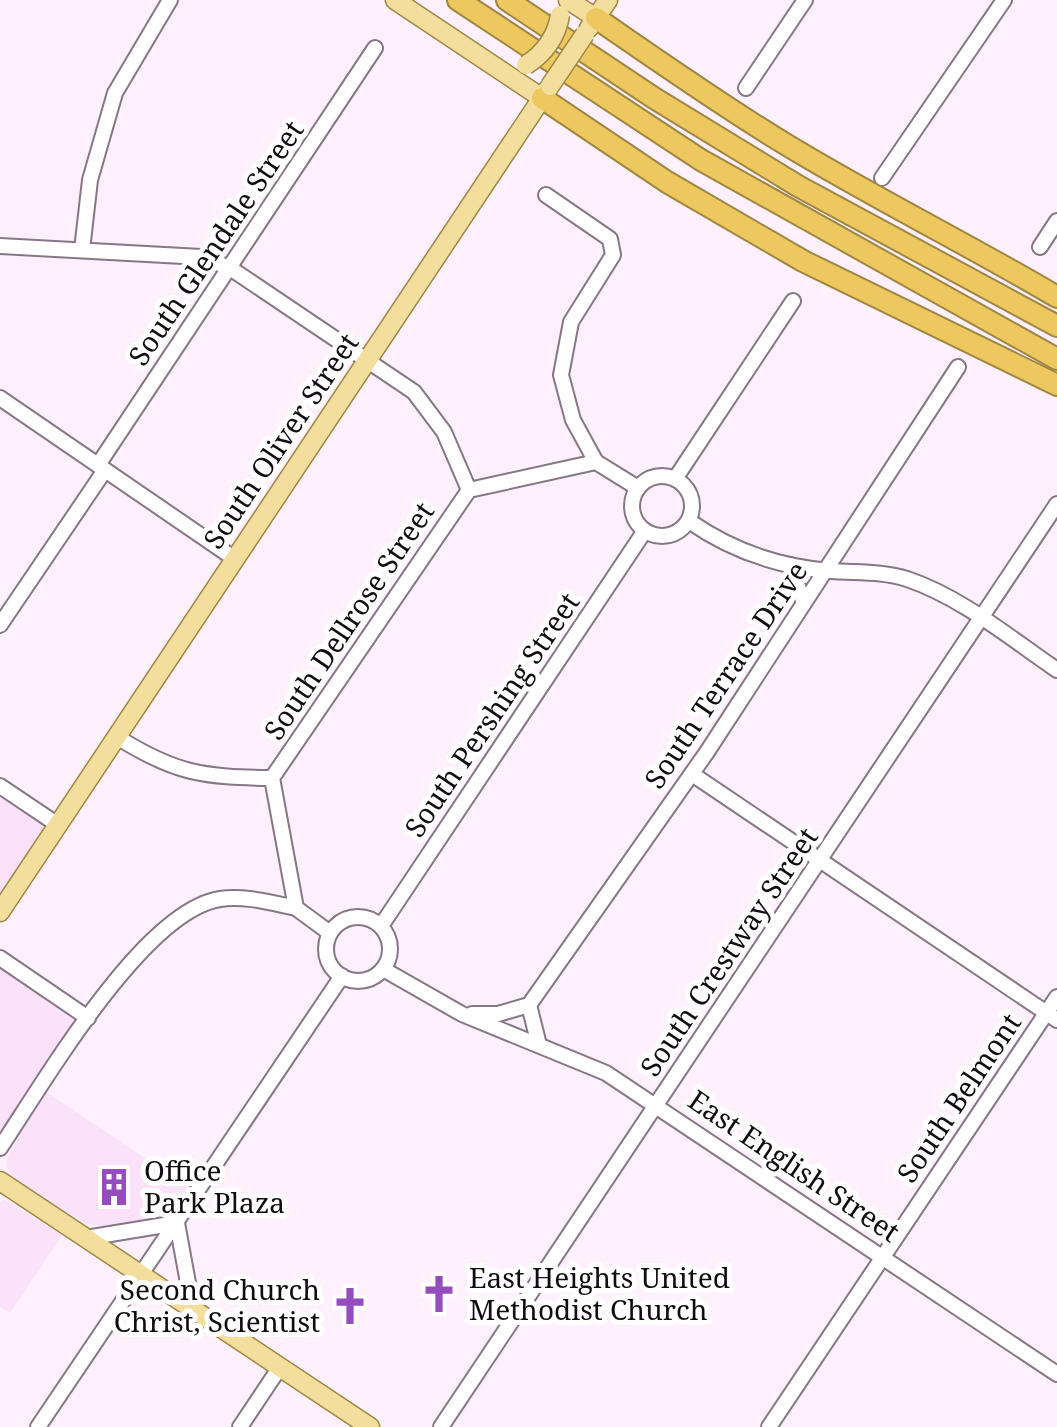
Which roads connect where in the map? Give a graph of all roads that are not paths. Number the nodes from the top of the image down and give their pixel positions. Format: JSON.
{"nodes":[{"id":1,"x":170,"y":0,"type":"edge"},
{"id":2,"x":395,"y":0,"type":"edge"},
{"id":3,"x":458,"y":0,"type":"edge"},
{"id":4,"x":507,"y":0,"type":"edge"},
{"id":5,"x":805,"y":0,"type":"edge"},
{"id":6,"x":1004,"y":0,"type":"edge"},
{"id":7,"x":561,"y":5,"type":"edge"},
{"id":8,"x":596,"y":17,"type":"edge"},
{"id":9,"x":375,"y":48,"type":"dead end"},
{"id":10,"x":493,"y":66,"type":"junction"},
{"id":11,"x":746,"y":88,"type":"dead end"},
{"id":12,"x":546,"y":92,"type":"junction"},
{"id":13,"x":882,"y":178,"type":"dead end"},
{"id":14,"x":546,"y":195,"type":"dead end"},
{"id":15,"x":1057,"y":221,"type":"edge"},
{"id":16,"x":0,"y":246,"type":"edge"},
{"id":17,"x":1040,"y":247,"type":"dead end"},
{"id":18,"x":82,"y":250,"type":"junction"},
{"id":19,"x":230,"y":268,"type":"junction"},
{"id":20,"x":1057,"y":297,"type":"edge"},
{"id":21,"x":794,"y":301,"type":"dead end"},
{"id":22,"x":1057,"y":326,"type":"edge"},
{"id":23,"x":1057,"y":359,"type":"edge"},
{"id":24,"x":368,"y":360,"type":"junction"},
{"id":25,"x":958,"y":368,"type":"dead end"},
{"id":26,"x":1057,"y":385,"type":"edge"},
{"id":27,"x":0,"y":398,"type":"edge"},
{"id":28,"x":596,"y":462,"type":"junction"},
{"id":29,"x":101,"y":468,"type":"junction"},
{"id":30,"x":675,"y":479,"type":"junction"},
{"id":31,"x":638,"y":488,"type":"junction"},
{"id":32,"x":469,"y":490,"type":"junction"},
{"id":33,"x":1057,"y":504,"type":"edge"},
{"id":34,"x":688,"y":521,"type":"junction"},
{"id":35,"x":644,"y":532,"type":"junction"},
{"id":36,"x":236,"y":558,"type":"junction"},
{"id":37,"x":790,"y":566,"type":"junction"},
{"id":38,"x":826,"y":570,"type":"junction"},
{"id":39,"x":804,"y":603,"type":"junction"},
{"id":40,"x":981,"y":619,"type":"junction"},
{"id":41,"x":0,"y":625,"type":"edge"},
{"id":42,"x":1057,"y":670,"type":"edge"},
{"id":43,"x":117,"y":736,"type":"junction"},
{"id":44,"x":692,"y":774,"type":"junction"},
{"id":45,"x":272,"y":778,"type":"junction"},
{"id":46,"x":0,"y":786,"type":"edge"},
{"id":47,"x":58,"y":825,"type":"junction"},
{"id":48,"x":820,"y":861,"type":"junction"},
{"id":49,"x":296,"y":908,"type":"junction"},
{"id":50,"x":0,"y":912,"type":"edge"},
{"id":51,"x":380,"y":926,"type":"junction"},
{"id":52,"x":330,"y":933,"type":"junction"},
{"id":53,"x":0,"y":958,"type":"edge"},
{"id":54,"x":383,"y":969,"type":"junction"},
{"id":55,"x":342,"y":976,"type":"junction"},
{"id":56,"x":1057,"y":997,"type":"edge"},
{"id":57,"x":529,"y":1005,"type":"junction"},
{"id":58,"x":462,"y":1014,"type":"junction"},
{"id":59,"x":1052,"y":1016,"type":"edge"},
{"id":60,"x":88,"y":1018,"type":"junction"},
{"id":61,"x":539,"y":1045,"type":"junction"},
{"id":62,"x":657,"y":1104,"type":"junction"},
{"id":63,"x":0,"y":1148,"type":"edge"},
{"id":64,"x":0,"y":1183,"type":"edge"},
{"id":65,"x":177,"y":1223,"type":"junction"},
{"id":66,"x":86,"y":1238,"type":"junction"},
{"id":67,"x":883,"y":1256,"type":"junction"},
{"id":68,"x":140,"y":1274,"type":"junction"},
{"id":69,"x":193,"y":1310,"type":"junction"},
{"id":70,"x":280,"y":1367,"type":"junction"},
{"id":71,"x":1057,"y":1374,"type":"edge"},
{"id":72,"x":38,"y":1427,"type":"edge"},
{"id":73,"x":240,"y":1427,"type":"edge"},
{"id":74,"x":370,"y":1427,"type":"edge"},
{"id":75,"x":440,"y":1427,"type":"edge"},
{"id":76,"x":768,"y":1427,"type":"edge"}],
"edges":[{"from":1,"to":18,"type":"street"},
{"from":2,"to":10,"type":"main road"},
{"from":3,"to":23,"type":"highway"},
{"from":4,"to":22,"type":"highway"},
{"from":5,"to":11,"type":"street"},
{"from":6,"to":13,"type":"street"},
{"from":7,"to":8,"type":"main road"},
{"from":7,"to":10,"type":"main road","bridge":true},
{"from":8,"to":12,"type":"main road","name":"South Oliver Street","bridge":true},
{"from":8,"to":20,"type":"highway"},
{"from":9,"to":19,"type":"street","name":"South Glendale Street"},
{"from":10,"to":12,"type":"main road"},
{"from":12,"to":24,"type":"main road","name":"South Oliver Street"},
{"from":12,"to":26,"type":"highway"},
{"from":14,"to":28,"type":"street"},
{"from":15,"to":17,"type":"street"},
{"from":16,"to":18,"type":"street"},
{"from":18,"to":19,"type":"street"},
{"from":19,"to":24,"type":"street"},
{"from":19,"to":29,"type":"street","name":"South Glendale Street"},
{"from":21,"to":30,"type":"street"},
{"from":24,"to":32,"type":"street"},
{"from":24,"to":36,"type":"main road","name":"South Oliver Street"},
{"from":25,"to":38,"type":"street","name":"South Terrace Drive"},
{"from":27,"to":29,"type":"street"},
{"from":28,"to":31,"type":"street"},
{"from":28,"to":32,"type":"street","name":"South Dellrose Street"},
{"from":29,"to":36,"type":"street"},
{"from":29,"to":41,"type":"street","name":"South Glendale Street"},
{"from":30,"to":31,"type":"street"},
{"from":30,"to":34,"type":"street"},
{"from":31,"to":35,"type":"street"},
{"from":32,"to":45,"type":"street","name":"South Dellrose Street"},
{"from":33,"to":40,"type":"street","name":"South Crestway Street"},
{"from":34,"to":35,"type":"street"},
{"from":34,"to":37,"type":"street"},
{"from":35,"to":51,"type":"street","name":"South Pershing Street"},
{"from":36,"to":43,"type":"main road","name":"South Oliver Street"},
{"from":37,"to":38,"type":"street"},
{"from":37,"to":39,"type":"street"},
{"from":38,"to":39,"type":"street","name":"South Terrace Drive"},
{"from":38,"to":40,"type":"street"},
{"from":39,"to":44,"type":"street","name":"South Terrace Drive"},
{"from":40,"to":42,"type":"street"},
{"from":40,"to":48,"type":"street","name":"South Crestway Street"},
{"from":43,"to":45,"type":"street"},
{"from":43,"to":47,"type":"main road","name":"South Oliver Street"},
{"from":44,"to":48,"type":"street"},
{"from":44,"to":57,"type":"street","name":"South Terrace Drive"},
{"from":45,"to":49,"type":"street","name":"South Dellrose Street"},
{"from":46,"to":47,"type":"street"},
{"from":47,"to":50,"type":"main road","name":"South Oliver Street"},
{"from":48,"to":59,"type":"street"},
{"from":48,"to":62,"type":"street","name":"South Crestway Street"},
{"from":49,"to":52,"type":"street"},
{"from":49,"to":60,"type":"street"},
{"from":51,"to":52,"type":"street"},
{"from":51,"to":54,"type":"street"},
{"from":52,"to":55,"type":"street"},
{"from":53,"to":60,"type":"street"},
{"from":54,"to":55,"type":"street"},
{"from":54,"to":58,"type":"street","name":"East English Street"},
{"from":55,"to":65,"type":"street"},
{"from":56,"to":59,"type":"street","name":"South Belmont"},
{"from":57,"to":58,"type":"street"},
{"from":57,"to":61,"type":"street"},
{"from":58,"to":61,"type":"street","name":"East English Street"},
{"from":59,"to":67,"type":"street","name":"South Belmont"},
{"from":60,"to":63,"type":"street"},
{"from":61,"to":62,"type":"street","name":"East English Street"},
{"from":62,"to":67,"type":"street","name":"East English Street"},
{"from":62,"to":75,"type":"street","name":"South Crestway Street"},
{"from":64,"to":66,"type":"main road"},
{"from":65,"to":66,"type":"street"},
{"from":65,"to":68,"type":"street"},
{"from":65,"to":69,"type":"street"},
{"from":66,"to":68,"type":"main road"},
{"from":67,"to":71,"type":"street","name":"East English Street"},
{"from":67,"to":76,"type":"street","name":"South Belmont"},
{"from":68,"to":69,"type":"main road"},
{"from":68,"to":72,"type":"street"},
{"from":69,"to":70,"type":"main road"},
{"from":70,"to":73,"type":"street"},
{"from":70,"to":74,"type":"main road"}]}
